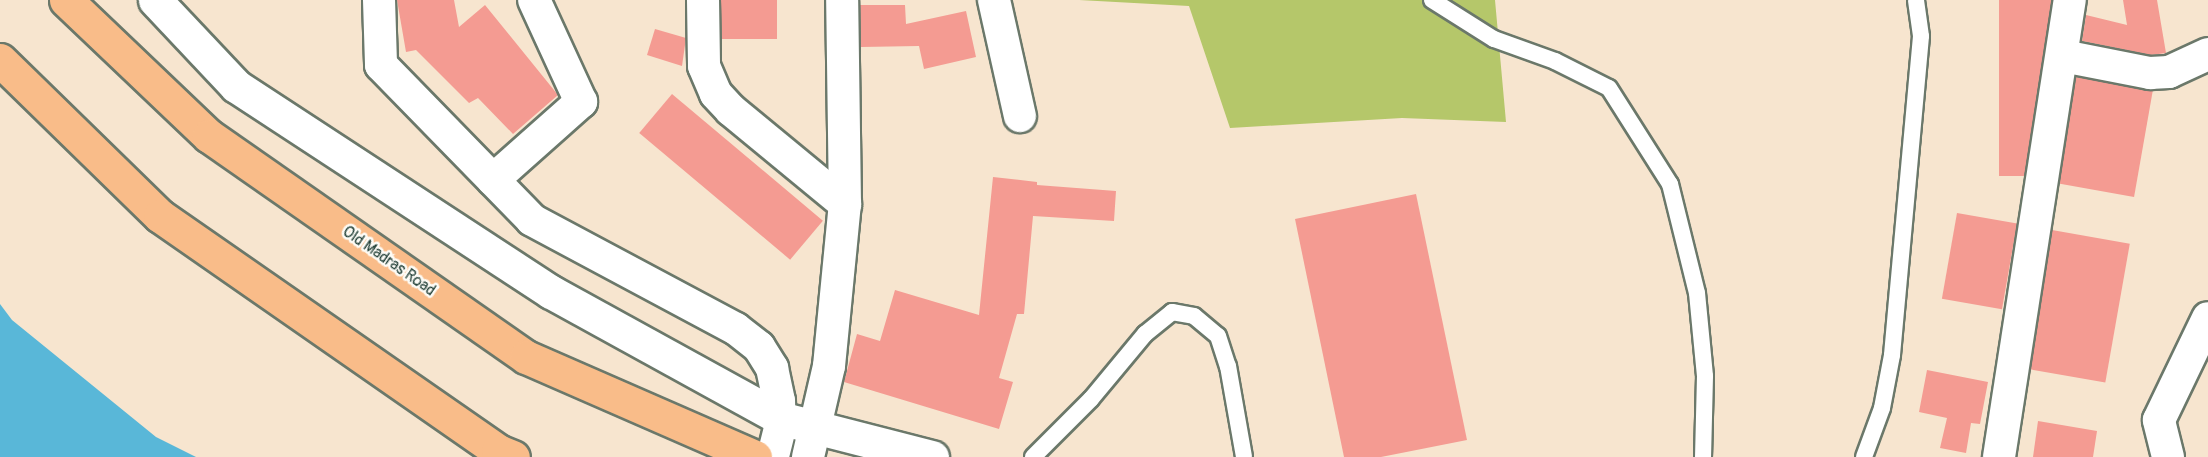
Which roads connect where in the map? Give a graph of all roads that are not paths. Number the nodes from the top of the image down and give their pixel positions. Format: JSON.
{"nodes":[{"id":1,"x":66,"y":0,"type":"edge"},
{"id":2,"x":155,"y":0,"type":"edge"},
{"id":3,"x":379,"y":0,"type":"edge"},
{"id":4,"x":534,"y":0,"type":"edge"},
{"id":5,"x":703,"y":0,"type":"edge"},
{"id":6,"x":842,"y":0,"type":"edge"},
{"id":7,"x":994,"y":0,"type":"edge"},
{"id":8,"x":1432,"y":0,"type":"edge"},
{"id":9,"x":1916,"y":0,"type":"edge"},
{"id":10,"x":2070,"y":0,"type":"edge"},
{"id":11,"x":2208,"y":54,"type":"edge"},
{"id":12,"x":2062,"y":56,"type":"junction"},
{"id":13,"x":0,"y":60,"type":"edge"},
{"id":14,"x":1020,"y":116,"type":"dead end"},
{"id":15,"x":492,"y":180,"type":"junction"},
{"id":16,"x":845,"y":204,"type":"junction"},
{"id":17,"x":2208,"y":318,"type":"edge"},
{"id":18,"x":780,"y":418,"type":"junction"},
{"id":19,"x":815,"y":424,"type":"junction"},
{"id":20,"x":513,"y":457,"type":"edge"},
{"id":21,"x":754,"y":457,"type":"edge"},
{"id":22,"x":773,"y":457,"type":"edge"},
{"id":23,"x":808,"y":457,"type":"edge"},
{"id":24,"x":932,"y":457,"type":"edge"},
{"id":25,"x":1033,"y":457,"type":"edge"},
{"id":26,"x":1244,"y":457,"type":"edge"},
{"id":27,"x":1703,"y":457,"type":"edge"},
{"id":28,"x":1864,"y":457,"type":"edge"},
{"id":29,"x":1999,"y":457,"type":"edge"},
{"id":30,"x":2168,"y":457,"type":"edge"}],
"edges":[{"from":1,"to":21,"type":"highway","name":"Old Madras Road"},
{"from":2,"to":18,"type":"street"},
{"from":3,"to":15,"type":"street"},
{"from":4,"to":15,"type":"street"},
{"from":5,"to":16,"type":"street"},
{"from":6,"to":16,"type":"street"},
{"from":7,"to":14,"type":"street"},
{"from":8,"to":27,"type":"lane"},
{"from":9,"to":28,"type":"lane"},
{"from":10,"to":12,"type":"street"},
{"from":11,"to":12,"type":"street"},
{"from":12,"to":29,"type":"street"},
{"from":13,"to":20,"type":"highway"},
{"from":15,"to":18,"type":"street"},
{"from":16,"to":19,"type":"street"},
{"from":17,"to":30,"type":"street"},
{"from":18,"to":19,"type":"street"},
{"from":18,"to":22,"type":"street"},
{"from":19,"to":23,"type":"street"},
{"from":19,"to":24,"type":"street"},
{"from":25,"to":26,"type":"lane"}]}
